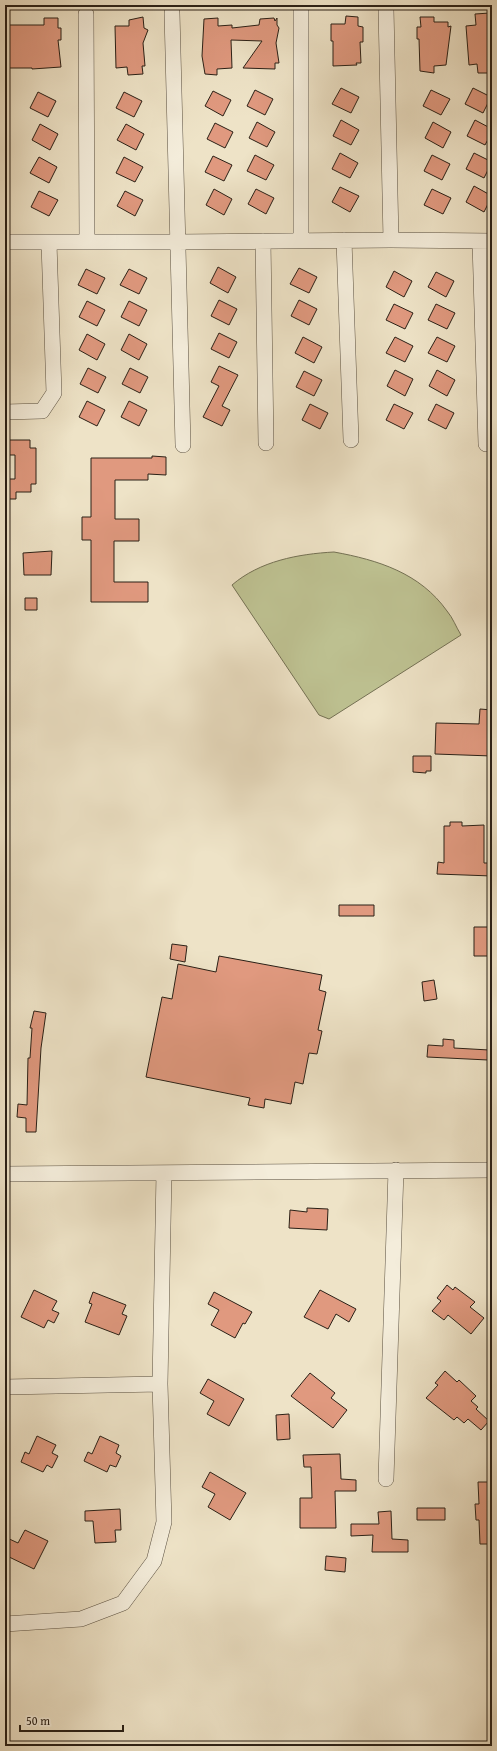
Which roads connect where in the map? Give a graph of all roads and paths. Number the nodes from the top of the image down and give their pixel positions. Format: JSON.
{"nodes":[{"id":1,"x":301,"y":6,"type":"dead end"},
{"id":2,"x":386,"y":9,"type":"dead end"},
{"id":3,"x":172,"y":13,"type":"dead end"},
{"id":4,"x":86,"y":14,"type":"dead end"},
{"id":5,"x":344,"y":240,"type":"junction"},
{"id":6,"x":391,"y":240,"type":"junction"},
{"id":7,"x":263,"y":241,"type":"junction"},
{"id":8,"x":301,"y":241,"type":"junction"},
{"id":9,"x":5,"y":242,"type":"edge"},
{"id":10,"x":87,"y":242,"type":"junction"},
{"id":11,"x":178,"y":242,"type":"junction"},
{"id":12,"x":486,"y":242,"type":"edge"},
{"id":13,"x":48,"y":243,"type":"junction"},
{"id":14,"x":5,"y":412,"type":"edge"},
{"id":15,"x":352,"y":440,"type":"dead end"},
{"id":16,"x":266,"y":443,"type":"dead end"},
{"id":17,"x":486,"y":444,"type":"dead end"},
{"id":18,"x":183,"y":445,"type":"dead end"},
{"id":19,"x":396,"y":1170,"type":"junction"},
{"id":20,"x":492,"y":1170,"type":"edge"},
{"id":21,"x":164,"y":1173,"type":"junction"},
{"id":22,"x":5,"y":1174,"type":"edge"},
{"id":23,"x":160,"y":1384,"type":"junction"},
{"id":24,"x":5,"y":1387,"type":"edge"},
{"id":25,"x":386,"y":1479,"type":"dead end"},
{"id":26,"x":5,"y":1624,"type":"edge"}],
"edges":[{"from":1,"to":8,"type":"street"},
{"from":2,"to":6,"type":"street"},
{"from":3,"to":11,"type":"street"},
{"from":4,"to":10,"type":"street"},
{"from":5,"to":6,"type":"street"},
{"from":5,"to":8,"type":"street"},
{"from":5,"to":15,"type":"street"},
{"from":6,"to":12,"type":"street"},
{"from":7,"to":8,"type":"street"},
{"from":7,"to":11,"type":"street"},
{"from":7,"to":16,"type":"street"},
{"from":9,"to":13,"type":"street"},
{"from":10,"to":11,"type":"street"},
{"from":10,"to":13,"type":"street"},
{"from":11,"to":18,"type":"street"},
{"from":12,"to":17,"type":"street"},
{"from":13,"to":14,"type":"street"},
{"from":19,"to":20,"type":"street"},
{"from":19,"to":21,"type":"street"},
{"from":19,"to":25,"type":"street"},
{"from":21,"to":22,"type":"street"},
{"from":21,"to":23,"type":"street"},
{"from":23,"to":24,"type":"street"},
{"from":23,"to":26,"type":"street"}]}
